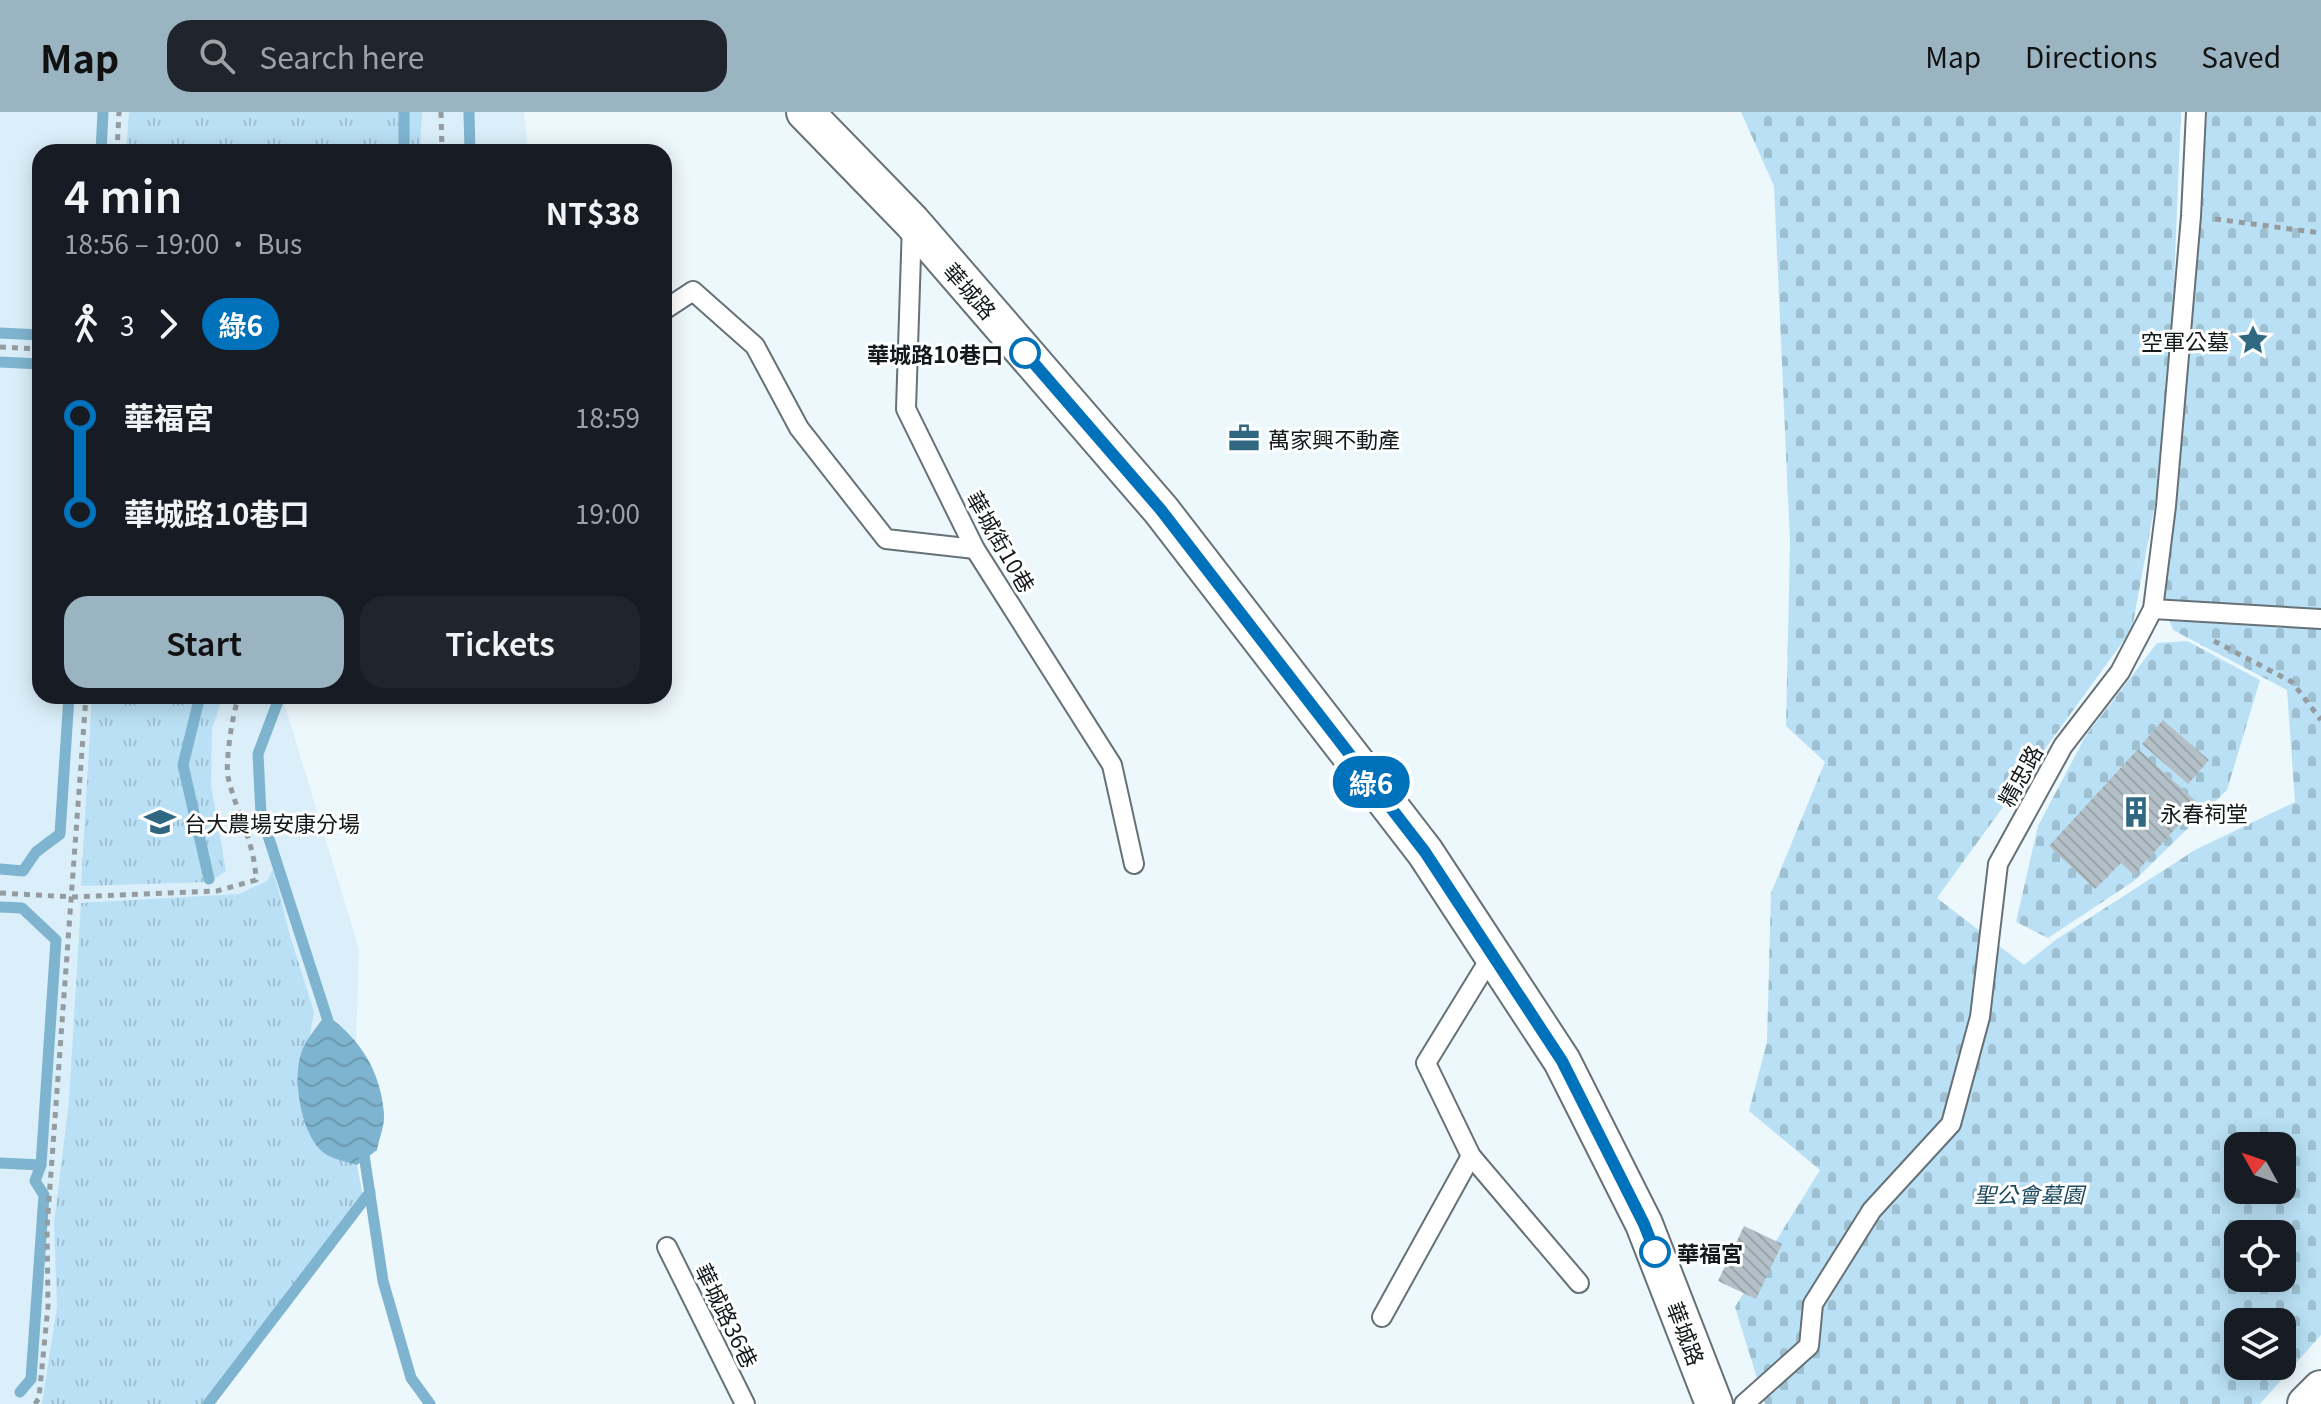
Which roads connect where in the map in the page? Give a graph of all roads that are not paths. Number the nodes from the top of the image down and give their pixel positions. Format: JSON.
{"nodes":[{"id":1,"x":805,"y":112,"type":"edge"},
{"id":2,"x":2196,"y":112,"type":"edge"},
{"id":3,"x":912,"y":222,"type":"junction"},
{"id":4,"x":672,"y":305,"type":"edge"},
{"id":5,"x":975,"y":549,"type":"junction"},
{"id":6,"x":2153,"y":609,"type":"junction"},
{"id":7,"x":2321,"y":619,"type":"edge"},
{"id":8,"x":1134,"y":864,"type":"dead end"},
{"id":9,"x":1491,"y":957,"type":"junction"},
{"id":10,"x":1471,"y":1156,"type":"junction"},
{"id":11,"x":667,"y":1247,"type":"dead end"},
{"id":12,"x":1579,"y":1283,"type":"dead end"},
{"id":13,"x":1382,"y":1317,"type":"dead end"},
{"id":14,"x":2321,"y":1389,"type":"edge"},
{"id":15,"x":745,"y":1404,"type":"edge"},
{"id":16,"x":1714,"y":1404,"type":"edge"},
{"id":17,"x":1744,"y":1404,"type":"edge"},
{"id":18,"x":2306,"y":1404,"type":"edge"}],
"edges":[{"from":1,"to":3,"type":"street","name":"華城路"},
{"from":2,"to":6,"type":"lane","name":"精忠路"},
{"from":3,"to":5,"type":"lane","name":"華城街10巷"},
{"from":3,"to":9,"type":"street","name":"華城路"},
{"from":4,"to":5,"type":"lane"},
{"from":5,"to":8,"type":"lane","name":"華城街10巷"},
{"from":6,"to":7,"type":"lane"},
{"from":6,"to":17,"type":"lane","name":"精忠路"},
{"from":9,"to":10,"type":"lane"},
{"from":9,"to":16,"type":"street","name":"華城路"},
{"from":10,"to":12,"type":"lane"},
{"from":10,"to":13,"type":"lane"},
{"from":11,"to":15,"type":"lane","name":"華城路36巷"},
{"from":14,"to":18,"type":"street"}]}
